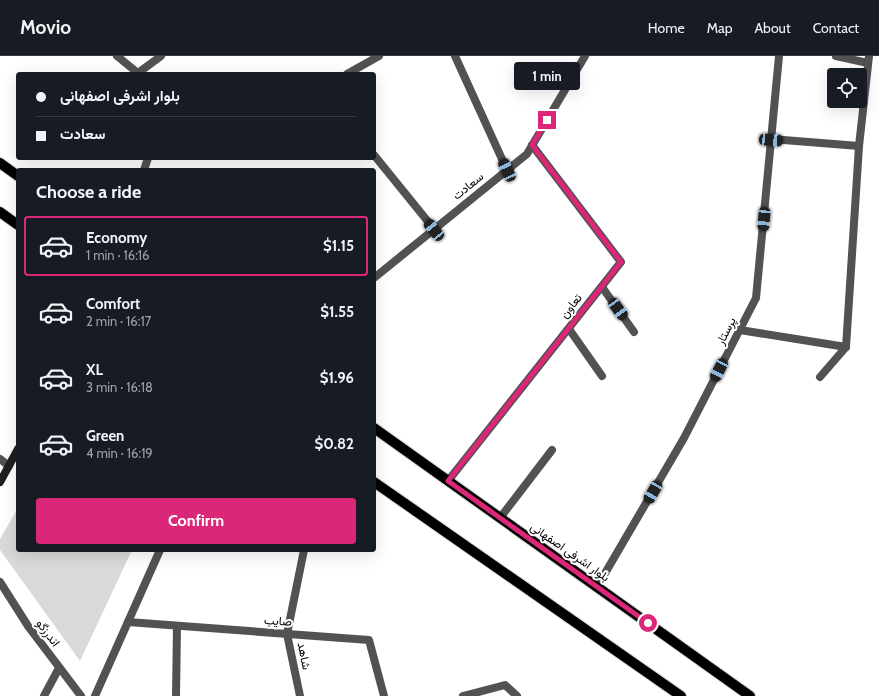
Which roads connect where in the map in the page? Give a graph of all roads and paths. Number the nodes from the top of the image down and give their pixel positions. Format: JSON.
{"nodes":[{"id":1,"x":117,"y":56,"type":"edge"},
{"id":2,"x":161,"y":56,"type":"edge"},
{"id":3,"x":379,"y":56,"type":"edge"},
{"id":4,"x":455,"y":56,"type":"edge"},
{"id":5,"x":585,"y":56,"type":"edge"},
{"id":6,"x":780,"y":56,"type":"edge"},
{"id":7,"x":836,"y":56,"type":"edge"},
{"id":8,"x":869,"y":60,"type":"edge"},
{"id":9,"x":136,"y":72,"type":"edge"},
{"id":10,"x":141,"y":72,"type":"edge"},
{"id":11,"x":351,"y":72,"type":"edge"},
{"id":12,"x":771,"y":140,"type":"junction"},
{"id":13,"x":532,"y":145,"type":"junction"},
{"id":14,"x":859,"y":146,"type":"junction"},
{"id":15,"x":376,"y":158,"type":"edge"},
{"id":16,"x":0,"y":163,"type":"edge"},
{"id":17,"x":507,"y":170,"type":"junction"},
{"id":18,"x":16,"y":175,"type":"edge"},
{"id":19,"x":0,"y":212,"type":"edge"},
{"id":20,"x":16,"y":224,"type":"edge"},
{"id":21,"x":434,"y":230,"type":"junction"},
{"id":22,"x":376,"y":276,"type":"edge"},
{"id":23,"x":602,"y":287,"type":"junction"},
{"id":24,"x":568,"y":329,"type":"junction"},
{"id":25,"x":740,"y":330,"type":"junction"},
{"id":26,"x":634,"y":332,"type":"dead end"},
{"id":27,"x":846,"y":347,"type":"junction"},
{"id":28,"x":602,"y":376,"type":"dead end"},
{"id":29,"x":820,"y":377,"type":"dead end"},
{"id":30,"x":376,"y":429,"type":"edge"},
{"id":31,"x":552,"y":450,"type":"dead end"},
{"id":32,"x":16,"y":453,"type":"edge"},
{"id":33,"x":0,"y":459,"type":"edge"},
{"id":34,"x":9,"y":466,"type":"junction"},
{"id":35,"x":448,"y":481,"type":"junction"},
{"id":36,"x":0,"y":482,"type":"edge"},
{"id":37,"x":376,"y":483,"type":"edge"},
{"id":38,"x":500,"y":518,"type":"junction"},
{"id":39,"x":159,"y":552,"type":"edge"},
{"id":40,"x":304,"y":552,"type":"edge"},
{"id":41,"x":0,"y":582,"type":"edge"},
{"id":42,"x":597,"y":587,"type":"junction"},
{"id":43,"x":128,"y":622,"type":"junction"},
{"id":44,"x":177,"y":626,"type":"junction"},
{"id":45,"x":288,"y":634,"type":"junction"},
{"id":46,"x":59,"y":668,"type":"junction"},
{"id":47,"x":44,"y":696,"type":"edge"},
{"id":48,"x":81,"y":696,"type":"edge"},
{"id":49,"x":95,"y":696,"type":"edge"},
{"id":50,"x":176,"y":696,"type":"edge"},
{"id":51,"x":300,"y":696,"type":"edge"},
{"id":52,"x":384,"y":696,"type":"edge"},
{"id":53,"x":464,"y":696,"type":"edge"},
{"id":54,"x":517,"y":696,"type":"edge"},
{"id":55,"x":681,"y":696,"type":"edge"},
{"id":56,"x":750,"y":696,"type":"edge"}],
"edges":[{"from":1,"to":9,"type":"street"},
{"from":2,"to":10,"type":"street"},
{"from":3,"to":11,"type":"street"},
{"from":4,"to":17,"type":"street"},
{"from":5,"to":13,"type":"street","name":"سعادت"},
{"from":6,"to":12,"type":"street","name":"پرستار"},
{"from":7,"to":8,"type":"street"},
{"from":8,"to":14,"type":"street"},
{"from":12,"to":14,"type":"street"},
{"from":12,"to":25,"type":"street","name":"پرستار"},
{"from":13,"to":17,"type":"street","name":"سعادت"},
{"from":13,"to":23,"type":"street","name":"تعاون"},
{"from":14,"to":27,"type":"street"},
{"from":15,"to":21,"type":"street"},
{"from":16,"to":18,"type":"main road"},
{"from":17,"to":21,"type":"street","name":"سعادت"},
{"from":19,"to":20,"type":"main road"},
{"from":21,"to":22,"type":"street","name":"سعادت"},
{"from":23,"to":24,"type":"street","name":"تعاون"},
{"from":23,"to":26,"type":"street"},
{"from":24,"to":28,"type":"street"},
{"from":24,"to":35,"type":"street","name":"تعاون"},
{"from":25,"to":27,"type":"street"},
{"from":25,"to":42,"type":"street","name":"پرستار"},
{"from":27,"to":29,"type":"street"},
{"from":30,"to":35,"type":"main road","name":"بلوار اشرفی اصفهانی"},
{"from":31,"to":38,"type":"street"},
{"from":32,"to":34,"type":"main road"},
{"from":33,"to":34,"type":"street"},
{"from":34,"to":36,"type":"main road"},
{"from":35,"to":38,"type":"main road","name":"بلوار اشرفی اصفهانی"},
{"from":37,"to":55,"type":"main road"},
{"from":38,"to":42,"type":"main road","name":"بلوار اشرفی اصفهانی"},
{"from":39,"to":43,"type":"street"},
{"from":40,"to":45,"type":"street","name":"شاهد"},
{"from":41,"to":46,"type":"street","name":"اندرزگو"},
{"from":42,"to":56,"type":"main road","name":"بلوار اشرفی اصفهانی"},
{"from":43,"to":44,"type":"street","name":"صایب"},
{"from":43,"to":49,"type":"street"},
{"from":44,"to":45,"type":"street","name":"صایب"},
{"from":44,"to":50,"type":"street"},
{"from":45,"to":51,"type":"street","name":"شاهد"},
{"from":45,"to":52,"type":"street","name":"صایب"},
{"from":46,"to":47,"type":"street"},
{"from":46,"to":48,"type":"street","name":"اندرزگو"},
{"from":53,"to":54,"type":"street"}]}
